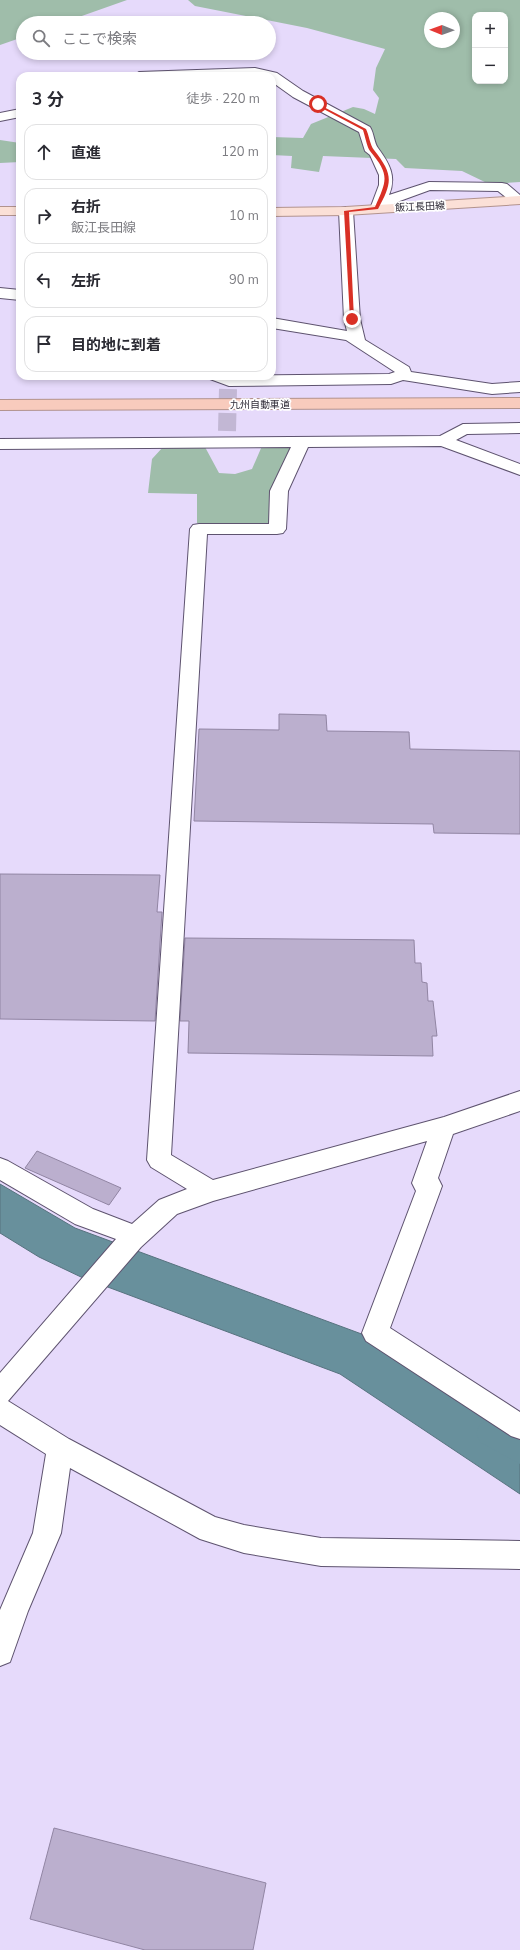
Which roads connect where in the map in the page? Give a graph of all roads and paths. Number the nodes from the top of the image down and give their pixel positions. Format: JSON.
{"nodes":[{"id":1,"x":276,"y":79,"type":"edge"},
{"id":2,"x":16,"y":114,"type":"edge"},
{"id":3,"x":0,"y":117,"type":"edge"},
{"id":4,"x":519,"y":200,"type":"edge"},
{"id":5,"x":377,"y":208,"type":"junction"},
{"id":6,"x":0,"y":211,"type":"edge"},
{"id":7,"x":16,"y":211,"type":"edge"},
{"id":8,"x":346,"y":211,"type":"junction"},
{"id":9,"x":276,"y":212,"type":"edge"},
{"id":10,"x":0,"y":292,"type":"edge"},
{"id":11,"x":16,"y":294,"type":"edge"},
{"id":12,"x":276,"y":324,"type":"edge"},
{"id":13,"x":358,"y":342,"type":"junction"},
{"id":14,"x":402,"y":375,"type":"junction"},
{"id":15,"x":224,"y":382,"type":"edge"},
{"id":16,"x":520,"y":387,"type":"edge"},
{"id":17,"x":520,"y":403,"type":"edge"},
{"id":18,"x":0,"y":405,"type":"edge"},
{"id":19,"x":445,"y":409,"type":"junction"},
{"id":20,"x":520,"y":414,"type":"edge"},
{"id":21,"x":0,"y":418,"type":"edge"},
{"id":22,"x":520,"y":428,"type":"edge"},
{"id":23,"x":302,"y":441,"type":"junction"},
{"id":24,"x":443,"y":441,"type":"junction"},
{"id":25,"x":0,"y":444,"type":"edge"},
{"id":26,"x":520,"y":470,"type":"edge"},
{"id":27,"x":520,"y":1101,"type":"edge"},
{"id":28,"x":444,"y":1127,"type":"junction"},
{"id":29,"x":0,"y":1168,"type":"edge"},
{"id":30,"x":211,"y":1191,"type":"junction"},
{"id":31,"x":135,"y":1237,"type":"junction"},
{"id":32,"x":0,"y":1392,"type":"edge"},
{"id":33,"x":0,"y":1410,"type":"edge"},
{"id":34,"x":520,"y":1427,"type":"edge"},
{"id":35,"x":60,"y":1448,"type":"junction"},
{"id":36,"x":520,"y":1555,"type":"edge"},
{"id":37,"x":0,"y":1652,"type":"edge"}],
"edges":[{"from":1,"to":5,"type":"street"},
{"from":2,"to":3,"type":"street"},
{"from":4,"to":5,"type":"main road","name":"飯江長田線"},
{"from":4,"to":5,"type":"street"},
{"from":5,"to":8,"type":"main road","name":"飯江長田線"},
{"from":6,"to":7,"type":"main road"},
{"from":8,"to":9,"type":"main road","name":"飯江長田線"},
{"from":8,"to":13,"type":"street"},
{"from":10,"to":11,"type":"street"},
{"from":12,"to":13,"type":"street"},
{"from":13,"to":14,"type":"street"},
{"from":14,"to":15,"type":"street"},
{"from":14,"to":16,"type":"street"},
{"from":17,"to":19,"type":"highway","name":"九州自動車道"},
{"from":18,"to":19,"type":"highway","name":"九州自動車道"},
{"from":19,"to":20,"type":"highway","name":"九州自動車道"},
{"from":19,"to":21,"type":"highway","name":"九州自動車道"},
{"from":22,"to":24,"type":"street"},
{"from":23,"to":24,"type":"street"},
{"from":23,"to":25,"type":"street"},
{"from":23,"to":30,"type":"street"},
{"from":24,"to":26,"type":"street"},
{"from":27,"to":28,"type":"street"},
{"from":28,"to":30,"type":"street"},
{"from":28,"to":34,"type":"street"},
{"from":29,"to":31,"type":"street"},
{"from":30,"to":31,"type":"street"},
{"from":31,"to":32,"type":"street"},
{"from":33,"to":35,"type":"street"},
{"from":35,"to":36,"type":"street"},
{"from":35,"to":37,"type":"street"}]}
